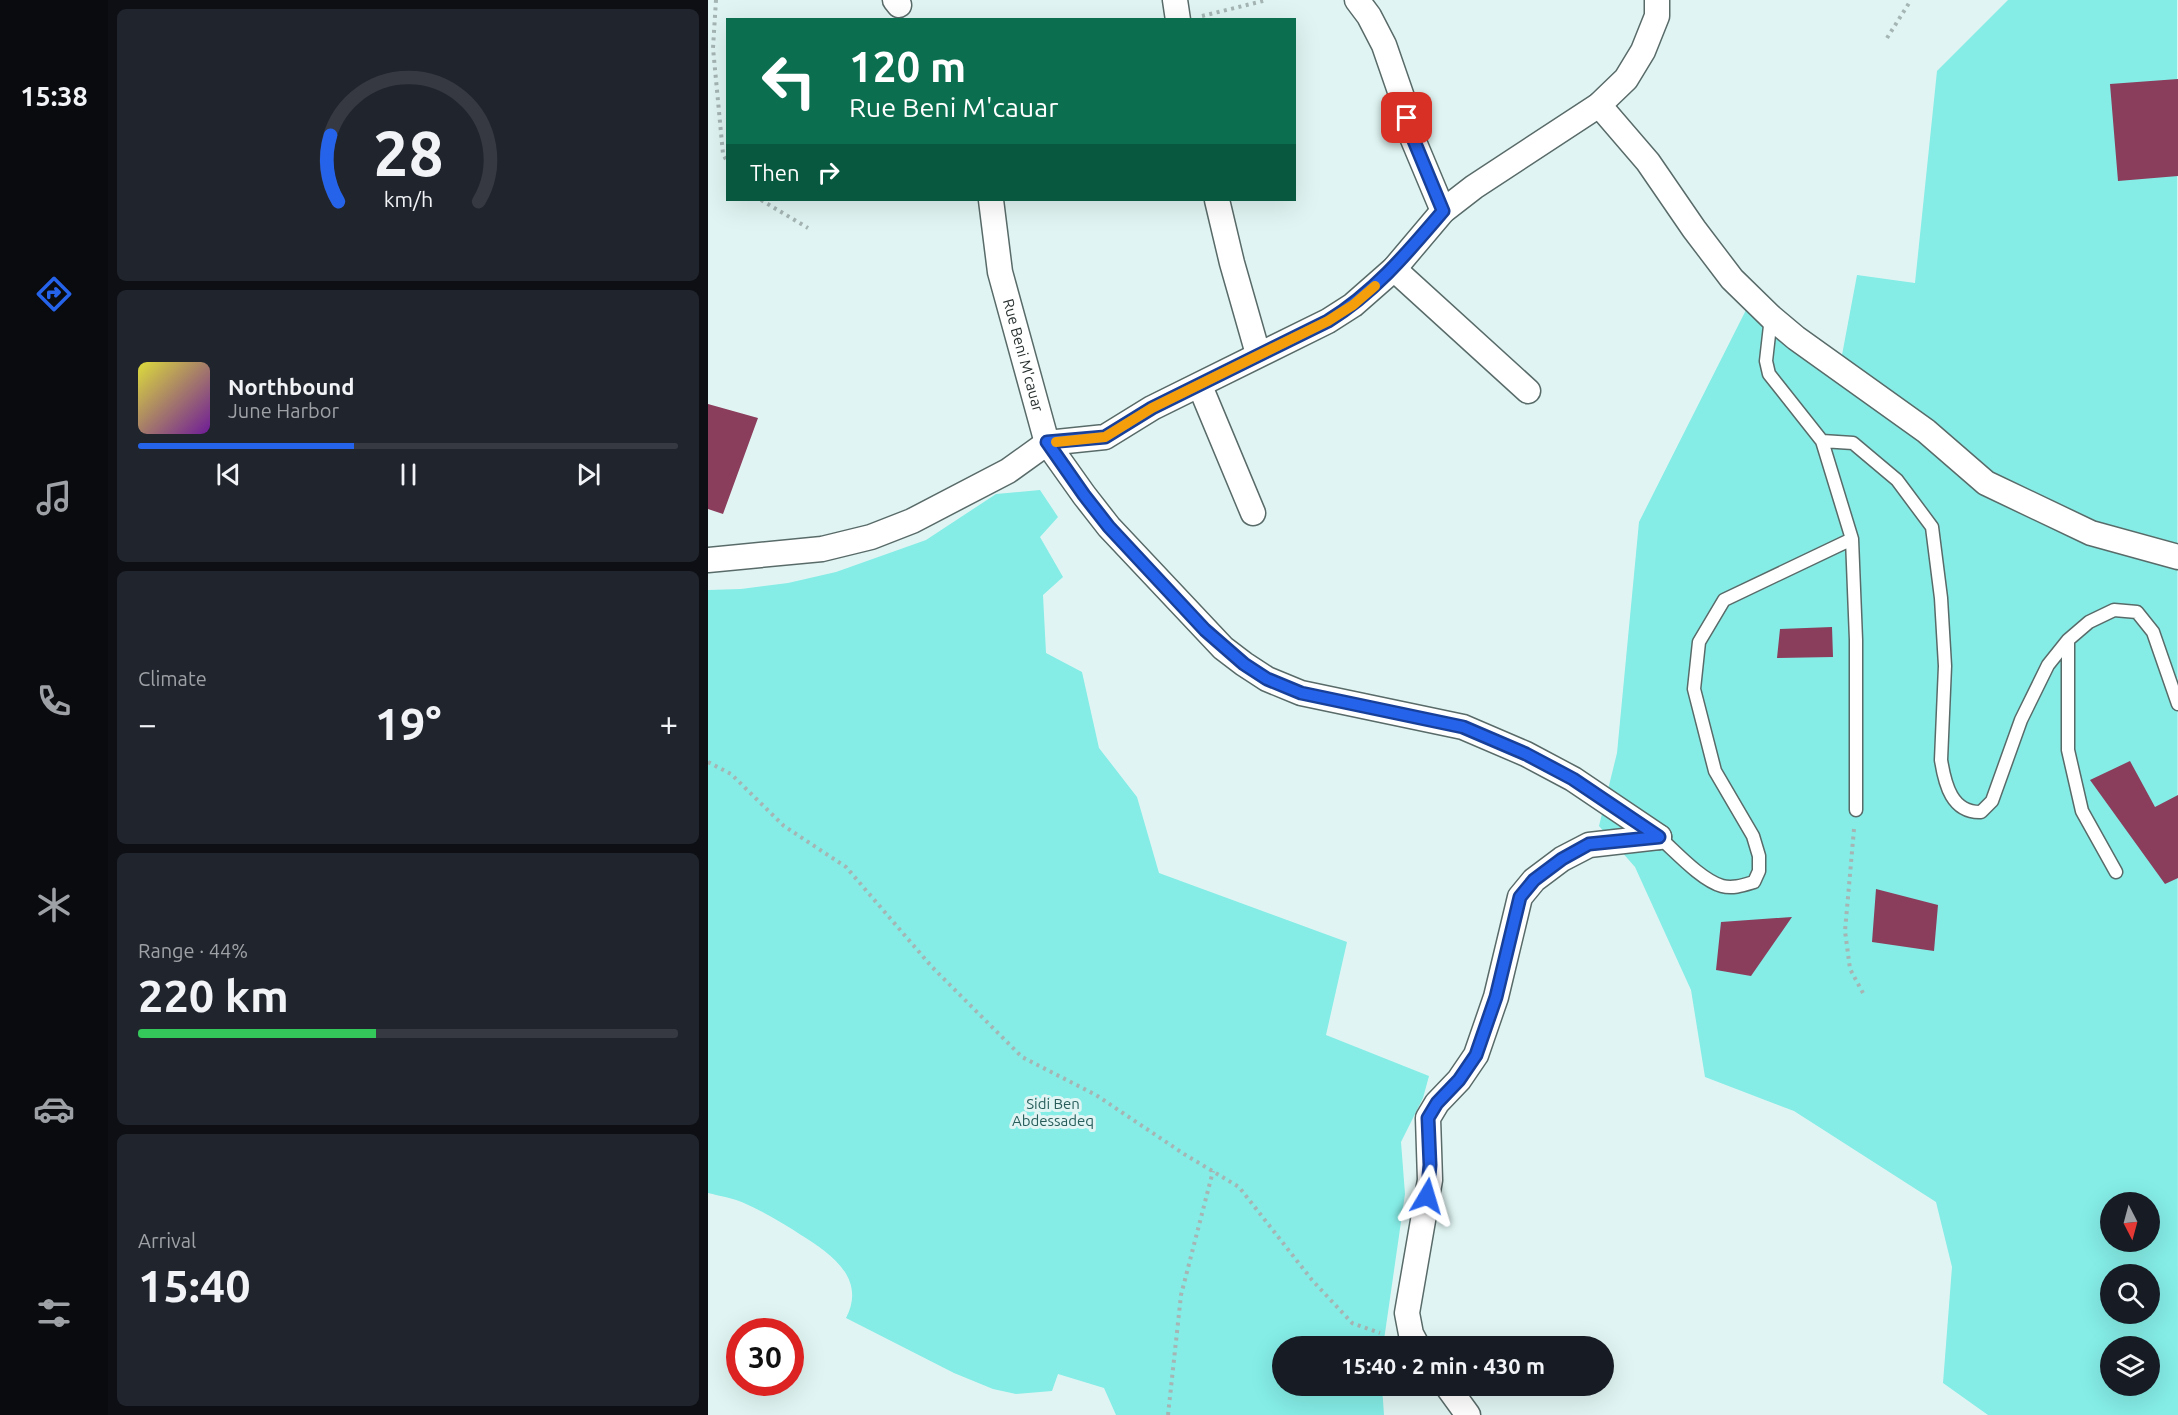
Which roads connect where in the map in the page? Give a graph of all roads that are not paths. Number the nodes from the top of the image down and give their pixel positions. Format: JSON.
{"nodes":[{"id":1,"x":1175,"y":0,"type":"edge"},
{"id":2,"x":1357,"y":0,"type":"edge"},
{"id":3,"x":1657,"y":0,"type":"edge"},
{"id":4,"x":1186,"y":18,"type":"edge"},
{"id":5,"x":1599,"y":105,"type":"junction"},
{"id":6,"x":991,"y":201,"type":"edge"},
{"id":7,"x":1217,"y":201,"type":"edge"},
{"id":8,"x":1443,"y":211,"type":"junction"},
{"id":9,"x":1394,"y":268,"type":"junction"},
{"id":10,"x":1771,"y":317,"type":"junction"},
{"id":11,"x":1258,"y":354,"type":"junction"},
{"id":12,"x":1200,"y":386,"type":"junction"},
{"id":13,"x":1528,"y":391,"type":"dead end"},
{"id":14,"x":1822,"y":441,"type":"junction"},
{"id":15,"x":1047,"y":442,"type":"junction"},
{"id":16,"x":1253,"y":513,"type":"dead end"},
{"id":17,"x":1852,"y":539,"type":"junction"},
{"id":18,"x":2178,"y":557,"type":"edge"},
{"id":19,"x":708,"y":560,"type":"edge"},
{"id":20,"x":2068,"y":640,"type":"junction"},
{"id":21,"x":2178,"y":704,"type":"edge"},
{"id":22,"x":1856,"y":810,"type":"road end"},
{"id":23,"x":1659,"y":837,"type":"junction"},
{"id":24,"x":2116,"y":872,"type":"dead end"},
{"id":25,"x":1412,"y":1336,"type":"edge"},
{"id":26,"x":1454,"y":1396,"type":"edge"},
{"id":27,"x":1468,"y":1415,"type":"edge"}],
"edges":[{"from":1,"to":4,"type":"street"},
{"from":2,"to":8,"type":"street"},
{"from":3,"to":5,"type":"street"},
{"from":5,"to":8,"type":"street"},
{"from":5,"to":10,"type":"street"},
{"from":6,"to":15,"type":"street","name":"Rue Beni M'cauar"},
{"from":7,"to":11,"type":"street"},
{"from":8,"to":9,"type":"street"},
{"from":9,"to":11,"type":"street"},
{"from":9,"to":13,"type":"street"},
{"from":10,"to":14,"type":"lane"},
{"from":10,"to":18,"type":"street"},
{"from":11,"to":12,"type":"street"},
{"from":12,"to":15,"type":"street"},
{"from":12,"to":16,"type":"street"},
{"from":14,"to":17,"type":"lane"},
{"from":14,"to":20,"type":"lane"},
{"from":15,"to":19,"type":"street"},
{"from":15,"to":23,"type":"street","name":"Rue Beni M'cauar"},
{"from":17,"to":22,"type":"lane"},
{"from":17,"to":23,"type":"lane"},
{"from":20,"to":21,"type":"lane"},
{"from":20,"to":24,"type":"lane"},
{"from":23,"to":25,"type":"street"},
{"from":26,"to":27,"type":"street"}]}
